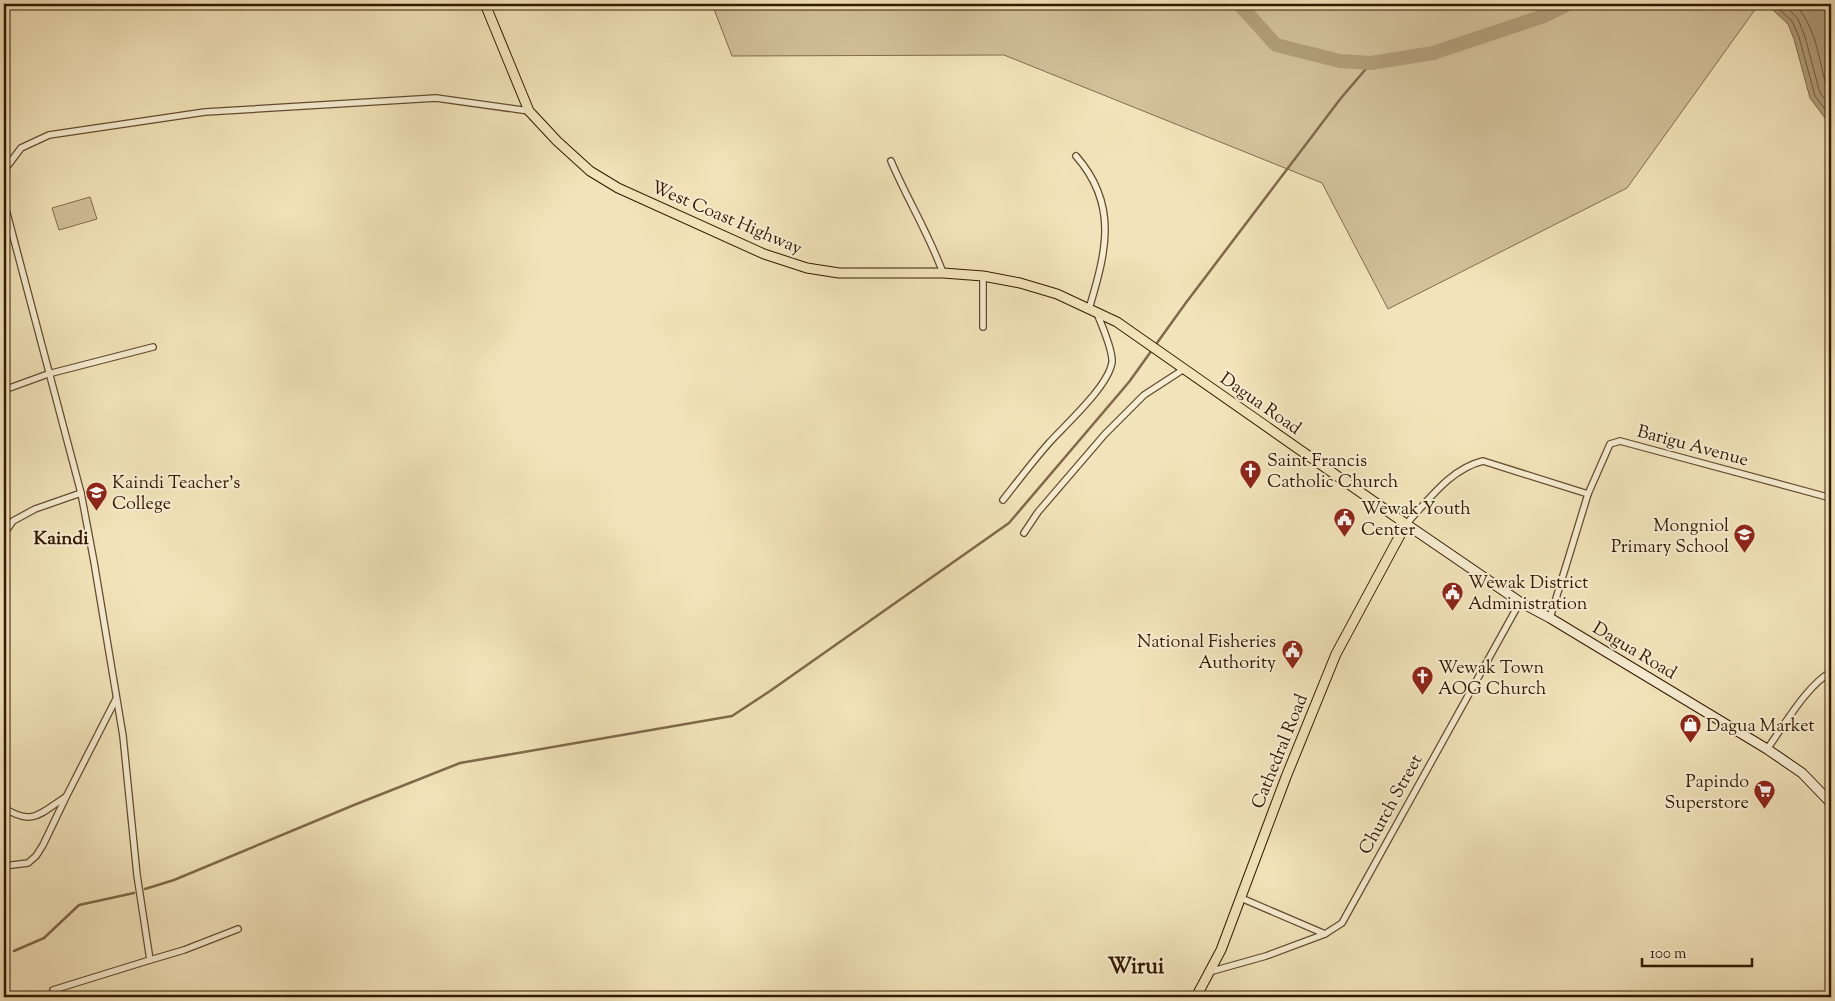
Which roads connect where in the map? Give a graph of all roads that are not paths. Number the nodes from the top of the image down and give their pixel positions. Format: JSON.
{"nodes":[{"id":1,"x":485,"y":4,"type":"edge"},
{"id":2,"x":529,"y":111,"type":"junction"},
{"id":3,"x":1076,"y":156,"type":"dead end"},
{"id":4,"x":891,"y":161,"type":"dead end"},
{"id":5,"x":5,"y":168,"type":"edge"},
{"id":6,"x":4,"y":180,"type":"edge"},
{"id":7,"x":4,"y":202,"type":"edge"},
{"id":8,"x":943,"y":273,"type":"junction"},
{"id":9,"x":982,"y":276,"type":"junction"},
{"id":10,"x":1092,"y":310,"type":"junction"},
{"id":11,"x":983,"y":327,"type":"dead end"},
{"id":12,"x":152,"y":347,"type":"dead end"},
{"id":13,"x":1171,"y":359,"type":"joint"},
{"id":14,"x":1184,"y":369,"type":"junction"},
{"id":15,"x":48,"y":374,"type":"junction"},
{"id":16,"x":4,"y":390,"type":"edge"},
{"id":17,"x":81,"y":493,"type":"junction"},
{"id":18,"x":1588,"y":494,"type":"junction"},
{"id":19,"x":1831,"y":498,"type":"edge"},
{"id":20,"x":1003,"y":500,"type":"dead end"},
{"id":21,"x":1406,"y":524,"type":"junction"},
{"id":22,"x":1024,"y":533,"type":"dead end"},
{"id":23,"x":4,"y":534,"type":"edge"},
{"id":24,"x":1520,"y":602,"type":"junction"},
{"id":25,"x":1550,"y":618,"type":"junction"},
{"id":26,"x":1831,"y":672,"type":"edge"},
{"id":27,"x":116,"y":699,"type":"junction"},
{"id":28,"x":1767,"y":749,"type":"junction"},
{"id":29,"x":66,"y":797,"type":"junction"},
{"id":30,"x":1831,"y":803,"type":"edge"},
{"id":31,"x":4,"y":808,"type":"edge"},
{"id":32,"x":4,"y":866,"type":"edge"},
{"id":33,"x":1241,"y":898,"type":"junction"},
{"id":34,"x":238,"y":929,"type":"dead end"},
{"id":35,"x":1325,"y":934,"type":"junction"},
{"id":36,"x":150,"y":960,"type":"junction"},
{"id":37,"x":1209,"y":972,"type":"junction"},
{"id":38,"x":53,"y":990,"type":"dead end"},
{"id":39,"x":1196,"y":997,"type":"edge"}],
"edges":[{"from":1,"to":2,"type":"main road","name":"West Coast Highway"},
{"from":2,"to":5,"type":"street"},
{"from":2,"to":8,"type":"main road","name":"West Coast Highway"},
{"from":3,"to":10,"type":"street"},
{"from":4,"to":8,"type":"street"},
{"from":5,"to":6,"type":"street"},
{"from":7,"to":15,"type":"street"},
{"from":8,"to":9,"type":"main road","name":"West Coast Highway"},
{"from":9,"to":10,"type":"main road","name":"West Coast Highway"},
{"from":9,"to":11,"type":"street"},
{"from":10,"to":13,"type":"main road","name":"West Coast Highway"},
{"from":10,"to":20,"type":"street"},
{"from":12,"to":15,"type":"street"},
{"from":13,"to":14,"type":"main road","name":"Dagua Road"},
{"from":14,"to":21,"type":"main road","name":"Dagua Road"},
{"from":14,"to":22,"type":"street"},
{"from":15,"to":16,"type":"street"},
{"from":15,"to":17,"type":"street"},
{"from":17,"to":23,"type":"street"},
{"from":17,"to":27,"type":"street"},
{"from":18,"to":19,"type":"street","name":"Barigu Avenue"},
{"from":18,"to":21,"type":"street"},
{"from":18,"to":25,"type":"street","name":"Barigu Avenue"},
{"from":21,"to":24,"type":"street","name":"Dagua Road"},
{"from":21,"to":33,"type":"main road","name":"Cathedral Road"},
{"from":24,"to":25,"type":"street","name":"Dagua Road"},
{"from":24,"to":35,"type":"street","name":"Church Street"},
{"from":25,"to":28,"type":"street","name":"Dagua Road"},
{"from":26,"to":28,"type":"street"},
{"from":27,"to":29,"type":"street"},
{"from":27,"to":36,"type":"street"},
{"from":28,"to":30,"type":"street","name":"Dagua Road"},
{"from":29,"to":31,"type":"street"},
{"from":29,"to":32,"type":"street"},
{"from":33,"to":35,"type":"street"},
{"from":33,"to":37,"type":"main road","name":"Cathedral Road"},
{"from":34,"to":36,"type":"street"},
{"from":35,"to":37,"type":"street","name":"Church Street"},
{"from":36,"to":38,"type":"street"},
{"from":37,"to":39,"type":"main road","name":"Cathedral Road"}]}
